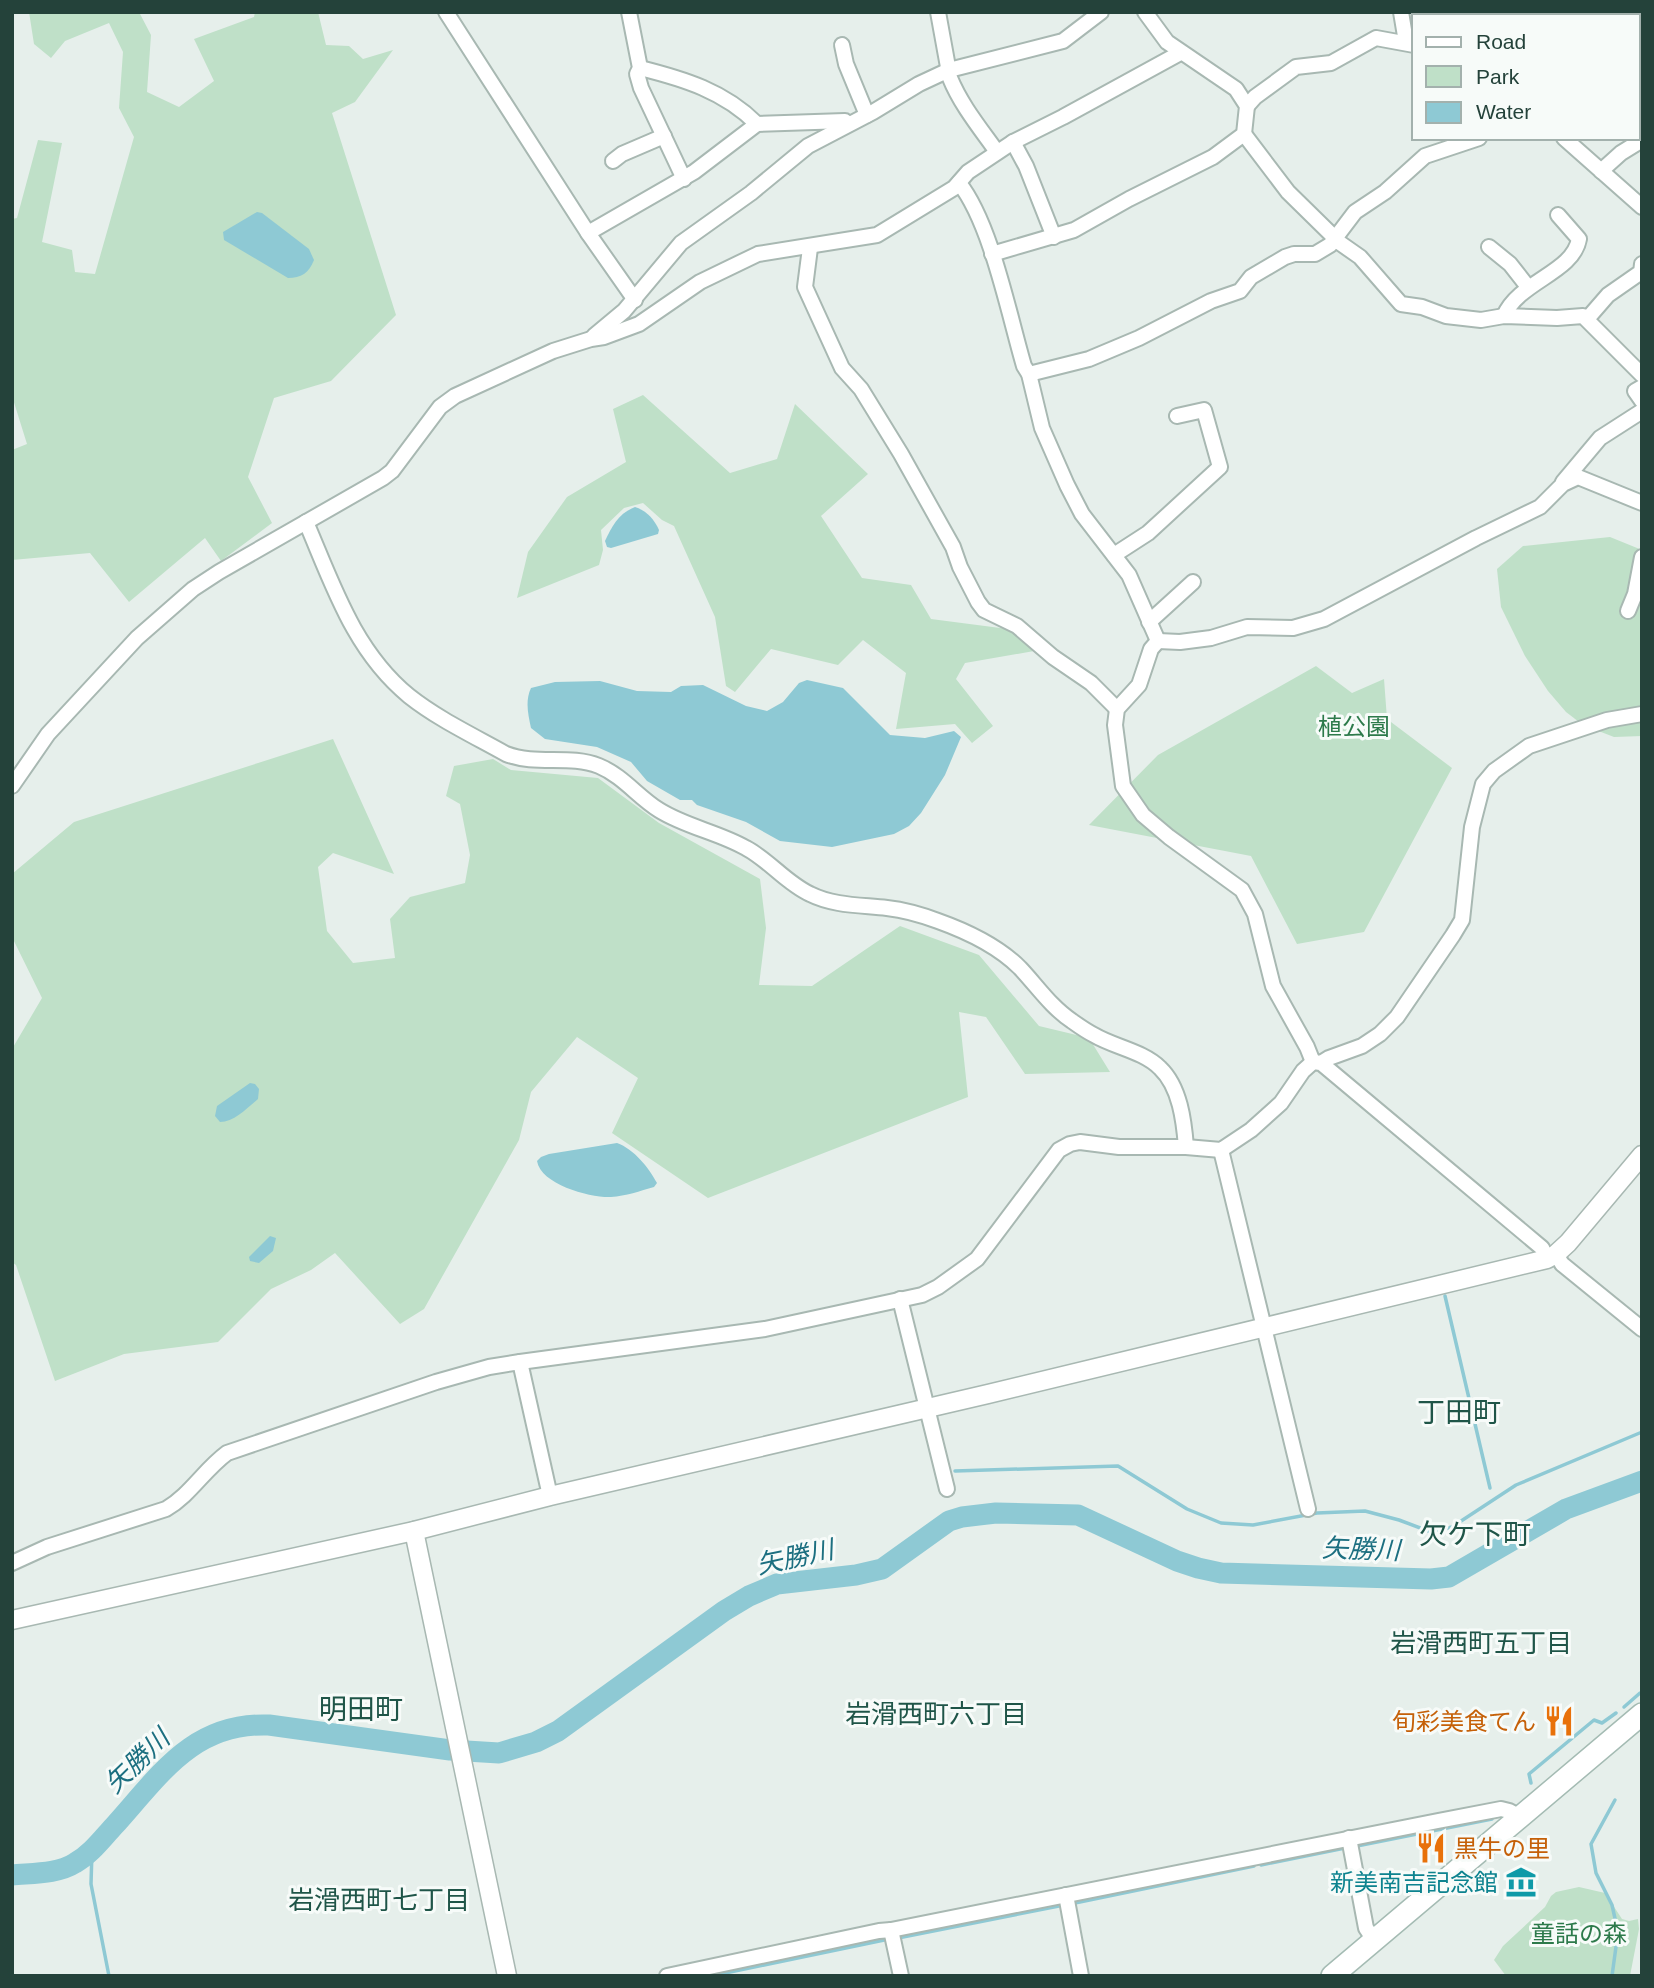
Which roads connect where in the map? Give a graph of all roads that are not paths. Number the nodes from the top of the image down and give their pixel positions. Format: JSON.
{"nodes":[{"id":1,"x":446,"y":12,"type":"edge"},
{"id":2,"x":629,"y":12,"type":"edge"},
{"id":3,"x":938,"y":12,"type":"edge"},
{"id":4,"x":1101,"y":12,"type":"edge"},
{"id":5,"x":1145,"y":12,"type":"edge"},
{"id":6,"x":1401,"y":12,"type":"edge"},
{"id":7,"x":1410,"y":44,"type":"edge"},
{"id":8,"x":842,"y":45,"type":"dead end"},
{"id":9,"x":1180,"y":52,"type":"junction"},
{"id":10,"x":640,"y":68,"type":"junction"},
{"id":11,"x":949,"y":70,"type":"junction"},
{"id":12,"x":1247,"y":106,"type":"junction"},
{"id":13,"x":862,"y":117,"type":"junction"},
{"id":14,"x":757,"y":124,"type":"junction"},
{"id":15,"x":1244,"y":134,"type":"junction"},
{"id":16,"x":664,"y":136,"type":"junction"},
{"id":17,"x":1566,"y":140,"type":"edge"},
{"id":18,"x":1642,"y":140,"type":"edge"},
{"id":19,"x":1013,"y":142,"type":"junction"},
{"id":20,"x":1462,"y":142,"type":"edge"},
{"id":21,"x":997,"y":152,"type":"junction"},
{"id":22,"x":613,"y":161,"type":"dead end"},
{"id":23,"x":1601,"y":171,"type":"junction"},
{"id":24,"x":684,"y":179,"type":"junction"},
{"id":25,"x":959,"y":183,"type":"junction"},
{"id":26,"x":1641,"y":205,"type":"edge"},
{"id":27,"x":1558,"y":215,"type":"dead end"},
{"id":28,"x":588,"y":233,"type":"junction"},
{"id":29,"x":1054,"y":237,"type":"junction"},
{"id":30,"x":1335,"y":238,"type":"junction"},
{"id":31,"x":810,"y":247,"type":"junction"},
{"id":32,"x":1489,"y":247,"type":"dead end"},
{"id":33,"x":992,"y":254,"type":"junction"},
{"id":34,"x":1642,"y":264,"type":"edge"},
{"id":35,"x":1528,"y":287,"type":"junction"},
{"id":36,"x":635,"y":300,"type":"junction"},
{"id":37,"x":1504,"y":316,"type":"junction"},
{"id":38,"x":1588,"y":318,"type":"junction"},
{"id":39,"x":591,"y":338,"type":"junction"},
{"id":40,"x":1029,"y":374,"type":"junction"},
{"id":41,"x":1642,"y":375,"type":"edge"},
{"id":42,"x":1642,"y":387,"type":"edge"},
{"id":43,"x":1642,"y":401,"type":"edge"},
{"id":44,"x":1642,"y":411,"type":"edge"},
{"id":45,"x":1177,"y":416,"type":"dead end"},
{"id":46,"x":1563,"y":484,"type":"junction"},
{"id":47,"x":1642,"y":503,"type":"edge"},
{"id":48,"x":306,"y":522,"type":"junction"},
{"id":49,"x":1114,"y":555,"type":"junction"},
{"id":50,"x":1642,"y":557,"type":"edge"},
{"id":51,"x":1193,"y":582,"type":"dead end"},
{"id":52,"x":1628,"y":611,"type":"dead end"},
{"id":53,"x":1149,"y":622,"type":"junction"},
{"id":54,"x":1157,"y":641,"type":"junction"},
{"id":55,"x":1117,"y":709,"type":"junction"},
{"id":56,"x":1642,"y":714,"type":"edge"},
{"id":57,"x":12,"y":786,"type":"edge"},
{"id":58,"x":1317,"y":1063,"type":"junction"},
{"id":59,"x":1186,"y":1146,"type":"junction"},
{"id":60,"x":1222,"y":1150,"type":"junction"},
{"id":61,"x":1642,"y":1155,"type":"edge"},
{"id":62,"x":1551,"y":1257,"type":"junction"},
{"id":63,"x":900,"y":1299,"type":"junction"},
{"id":64,"x":1264,"y":1328,"type":"junction"},
{"id":65,"x":1642,"y":1329,"type":"edge"},
{"id":66,"x":520,"y":1362,"type":"junction"},
{"id":67,"x":926,"y":1407,"type":"junction"},
{"id":68,"x":947,"y":1489,"type":"dead end"},
{"id":69,"x":550,"y":1496,"type":"junction"},
{"id":70,"x":1308,"y":1508,"type":"dead end"},
{"id":71,"x":414,"y":1531,"type":"junction"},
{"id":72,"x":12,"y":1563,"type":"edge"},
{"id":73,"x":12,"y":1620,"type":"edge"},
{"id":74,"x":1642,"y":1714,"type":"edge"},
{"id":75,"x":1520,"y":1817,"type":"junction"},
{"id":76,"x":1349,"y":1838,"type":"junction"},
{"id":77,"x":1066,"y":1895,"type":"junction"},
{"id":78,"x":891,"y":1930,"type":"junction"},
{"id":79,"x":1374,"y":1940,"type":"junction"},
{"id":80,"x":507,"y":1976,"type":"edge"},
{"id":81,"x":667,"y":1976,"type":"edge"},
{"id":82,"x":901,"y":1976,"type":"edge"},
{"id":83,"x":1081,"y":1976,"type":"edge"},
{"id":84,"x":1332,"y":1976,"type":"edge"}],
"edges":[{"from":1,"to":28,"type":"street"},
{"from":2,"to":10,"type":"street"},
{"from":3,"to":11,"type":"street"},
{"from":4,"to":11,"type":"street"},
{"from":5,"to":9,"type":"street"},
{"from":6,"to":7,"type":"street"},
{"from":7,"to":12,"type":"street"},
{"from":8,"to":13,"type":"street"},
{"from":9,"to":12,"type":"street"},
{"from":9,"to":19,"type":"street"},
{"from":10,"to":14,"type":"street"},
{"from":10,"to":16,"type":"street"},
{"from":11,"to":13,"type":"street"},
{"from":11,"to":21,"type":"street"},
{"from":12,"to":15,"type":"street"},
{"from":13,"to":14,"type":"street"},
{"from":13,"to":36,"type":"street"},
{"from":14,"to":24,"type":"street"},
{"from":15,"to":29,"type":"street"},
{"from":15,"to":30,"type":"street"},
{"from":16,"to":22,"type":"street"},
{"from":16,"to":24,"type":"street"},
{"from":17,"to":23,"type":"street"},
{"from":18,"to":23,"type":"street"},
{"from":19,"to":21,"type":"street"},
{"from":19,"to":29,"type":"street"},
{"from":20,"to":30,"type":"street"},
{"from":21,"to":25,"type":"street"},
{"from":23,"to":26,"type":"street"},
{"from":24,"to":28,"type":"street"},
{"from":25,"to":31,"type":"street"},
{"from":25,"to":33,"type":"street"},
{"from":27,"to":35,"type":"street"},
{"from":28,"to":36,"type":"street"},
{"from":29,"to":33,"type":"street"},
{"from":30,"to":37,"type":"street"},
{"from":30,"to":40,"type":"street"},
{"from":31,"to":39,"type":"street"},
{"from":31,"to":55,"type":"street"},
{"from":32,"to":35,"type":"street"},
{"from":33,"to":40,"type":"street"},
{"from":34,"to":38,"type":"street"},
{"from":35,"to":37,"type":"street"},
{"from":36,"to":39,"type":"street"},
{"from":37,"to":38,"type":"street"},
{"from":38,"to":41,"type":"street"},
{"from":39,"to":48,"type":"street"},
{"from":40,"to":49,"type":"street"},
{"from":42,"to":43,"type":"street"},
{"from":44,"to":46,"type":"street"},
{"from":45,"to":49,"type":"street"},
{"from":46,"to":47,"type":"street"},
{"from":46,"to":54,"type":"street"},
{"from":48,"to":57,"type":"street"},
{"from":48,"to":59,"type":"street"},
{"from":49,"to":53,"type":"street"},
{"from":50,"to":52,"type":"street"},
{"from":51,"to":53,"type":"street"},
{"from":53,"to":54,"type":"street"},
{"from":54,"to":55,"type":"street"},
{"from":55,"to":58,"type":"street"},
{"from":56,"to":58,"type":"street"},
{"from":58,"to":60,"type":"street"},
{"from":58,"to":62,"type":"street"},
{"from":59,"to":60,"type":"street"},
{"from":59,"to":63,"type":"street"},
{"from":60,"to":64,"type":"street"},
{"from":61,"to":62,"type":"street"},
{"from":62,"to":64,"type":"street"},
{"from":62,"to":65,"type":"street"},
{"from":63,"to":66,"type":"street"},
{"from":63,"to":67,"type":"street"},
{"from":64,"to":67,"type":"street"},
{"from":64,"to":70,"type":"street"},
{"from":66,"to":69,"type":"street"},
{"from":66,"to":72,"type":"street"},
{"from":67,"to":68,"type":"street"},
{"from":67,"to":69,"type":"street"},
{"from":69,"to":71,"type":"street"},
{"from":71,"to":73,"type":"street"},
{"from":71,"to":80,"type":"street"},
{"from":74,"to":75,"type":"main road"},
{"from":75,"to":76,"type":"street"},
{"from":75,"to":79,"type":"main road"},
{"from":76,"to":77,"type":"street"},
{"from":76,"to":79,"type":"street"},
{"from":77,"to":78,"type":"street"},
{"from":77,"to":83,"type":"street"},
{"from":78,"to":81,"type":"street"},
{"from":78,"to":82,"type":"street"},
{"from":79,"to":84,"type":"main road"}]}
